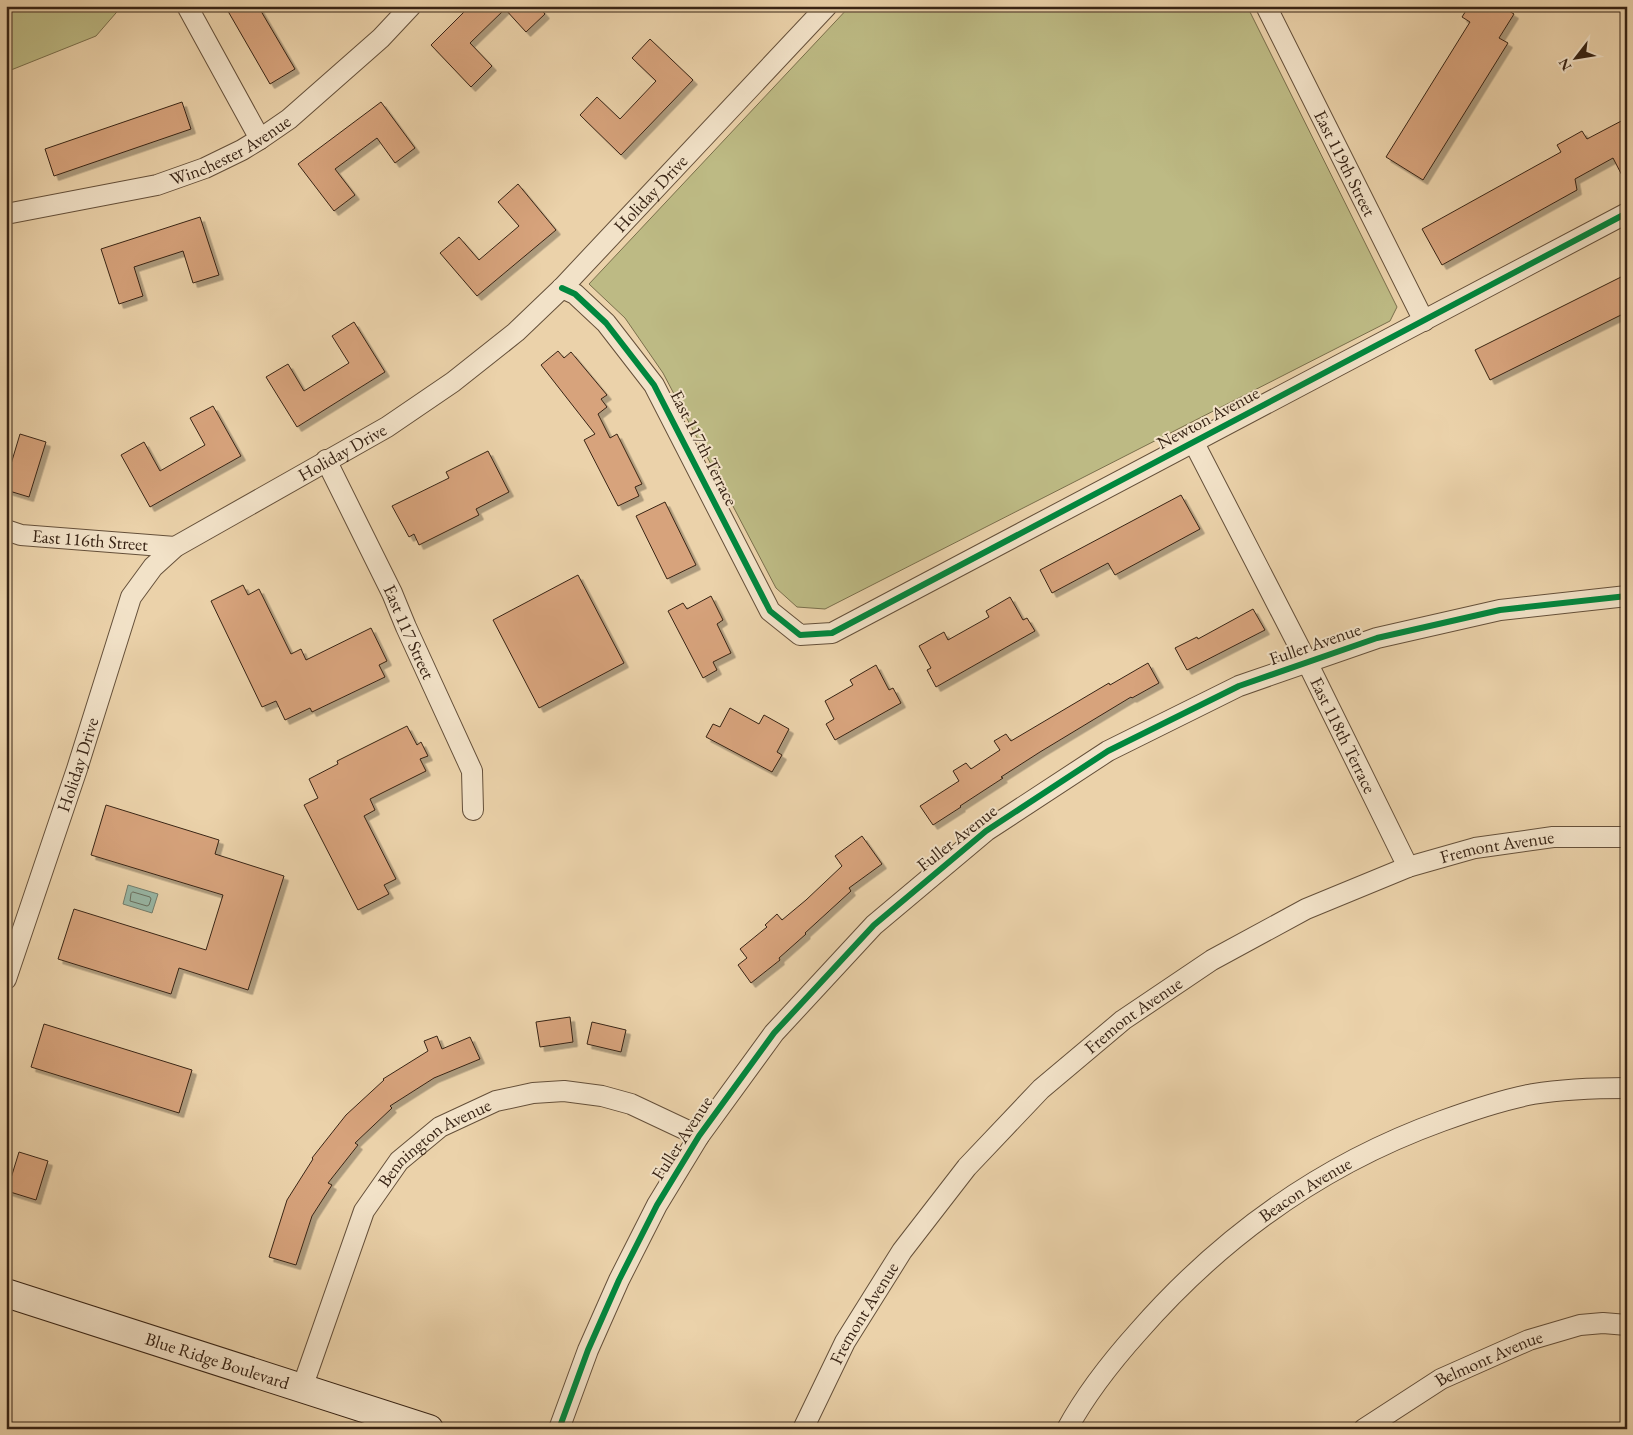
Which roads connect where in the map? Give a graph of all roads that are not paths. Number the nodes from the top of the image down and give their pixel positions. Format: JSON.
{"nodes":[{"id":1,"x":411,"y":6,"type":"edge"},
{"id":2,"x":826,"y":6,"type":"edge"},
{"id":3,"x":1266,"y":6,"type":"edge"},
{"id":4,"x":188,"y":7,"type":"edge"},
{"id":5,"x":260,"y":139,"type":"junction"},
{"id":6,"x":1627,"y":213,"type":"edge"},
{"id":7,"x":6,"y":214,"type":"edge"},
{"id":8,"x":562,"y":288,"type":"junction"},
{"id":9,"x":1424,"y":321,"type":"junction"},
{"id":10,"x":1194,"y":443,"type":"junction"},
{"id":11,"x":326,"y":460,"type":"junction"},
{"id":12,"x":6,"y":530,"type":"edge"},
{"id":13,"x":175,"y":547,"type":"junction"},
{"id":14,"x":1627,"y":596,"type":"edge"},
{"id":15,"x":800,"y":635,"type":"joint"},
{"id":16,"x":1307,"y":662,"type":"junction"},
{"id":17,"x":473,"y":810,"type":"dead end"},
{"id":18,"x":1627,"y":837,"type":"edge"},
{"id":19,"x":1408,"y":868,"type":"junction"},
{"id":20,"x":6,"y":978,"type":"edge"},
{"id":21,"x":1627,"y":1088,"type":"edge"},
{"id":22,"x":699,"y":1136,"type":"junction"},
{"id":23,"x":6,"y":1293,"type":"edge"},
{"id":24,"x":1627,"y":1324,"type":"edge"},
{"id":25,"x":302,"y":1388,"type":"junction"},
{"id":26,"x":429,"y":1429,"type":"edge"},
{"id":27,"x":560,"y":1429,"type":"edge"},
{"id":28,"x":803,"y":1429,"type":"edge"},
{"id":29,"x":1067,"y":1429,"type":"edge"},
{"id":30,"x":1364,"y":1429,"type":"edge"}],
"edges":[{"from":1,"to":5,"type":"street","name":"Winchester Avenue"},
{"from":2,"to":8,"type":"street","name":"Holiday Drive"},
{"from":3,"to":9,"type":"street","name":"East 119th Street"},
{"from":4,"to":5,"type":"street"},
{"from":5,"to":7,"type":"street","name":"Winchester Avenue"},
{"from":6,"to":9,"type":"street","name":"Newton Avenue"},
{"from":8,"to":11,"type":"street","name":"Holiday Drive"},
{"from":8,"to":15,"type":"street","name":"East 117th Terrace"},
{"from":9,"to":10,"type":"street","name":"Newton Avenue"},
{"from":10,"to":15,"type":"street","name":"Newton Avenue"},
{"from":10,"to":16,"type":"street","name":"East 118th Terrace"},
{"from":11,"to":13,"type":"street","name":"Holiday Drive"},
{"from":11,"to":17,"type":"street","name":"East 117 Street"},
{"from":12,"to":13,"type":"street","name":"East 116th Street"},
{"from":13,"to":20,"type":"street","name":"Holiday Drive"},
{"from":14,"to":16,"type":"street","name":"Fuller Avenue"},
{"from":16,"to":19,"type":"street","name":"East 118th Terrace"},
{"from":16,"to":22,"type":"street","name":"Fuller Avenue"},
{"from":18,"to":19,"type":"street","name":"Fremont Avenue"},
{"from":19,"to":28,"type":"street","name":"Fremont Avenue"},
{"from":21,"to":29,"type":"street","name":"Beacon Avenue"},
{"from":22,"to":25,"type":"street","name":"Bennington Avenue"},
{"from":22,"to":27,"type":"street","name":"Fuller Avenue"},
{"from":23,"to":25,"type":"main road","name":"Blue Ridge Boulevard"},
{"from":24,"to":30,"type":"street","name":"Belmont Avenue"},
{"from":25,"to":26,"type":"main road","name":"Blue Ridge Boulevard"}]}
